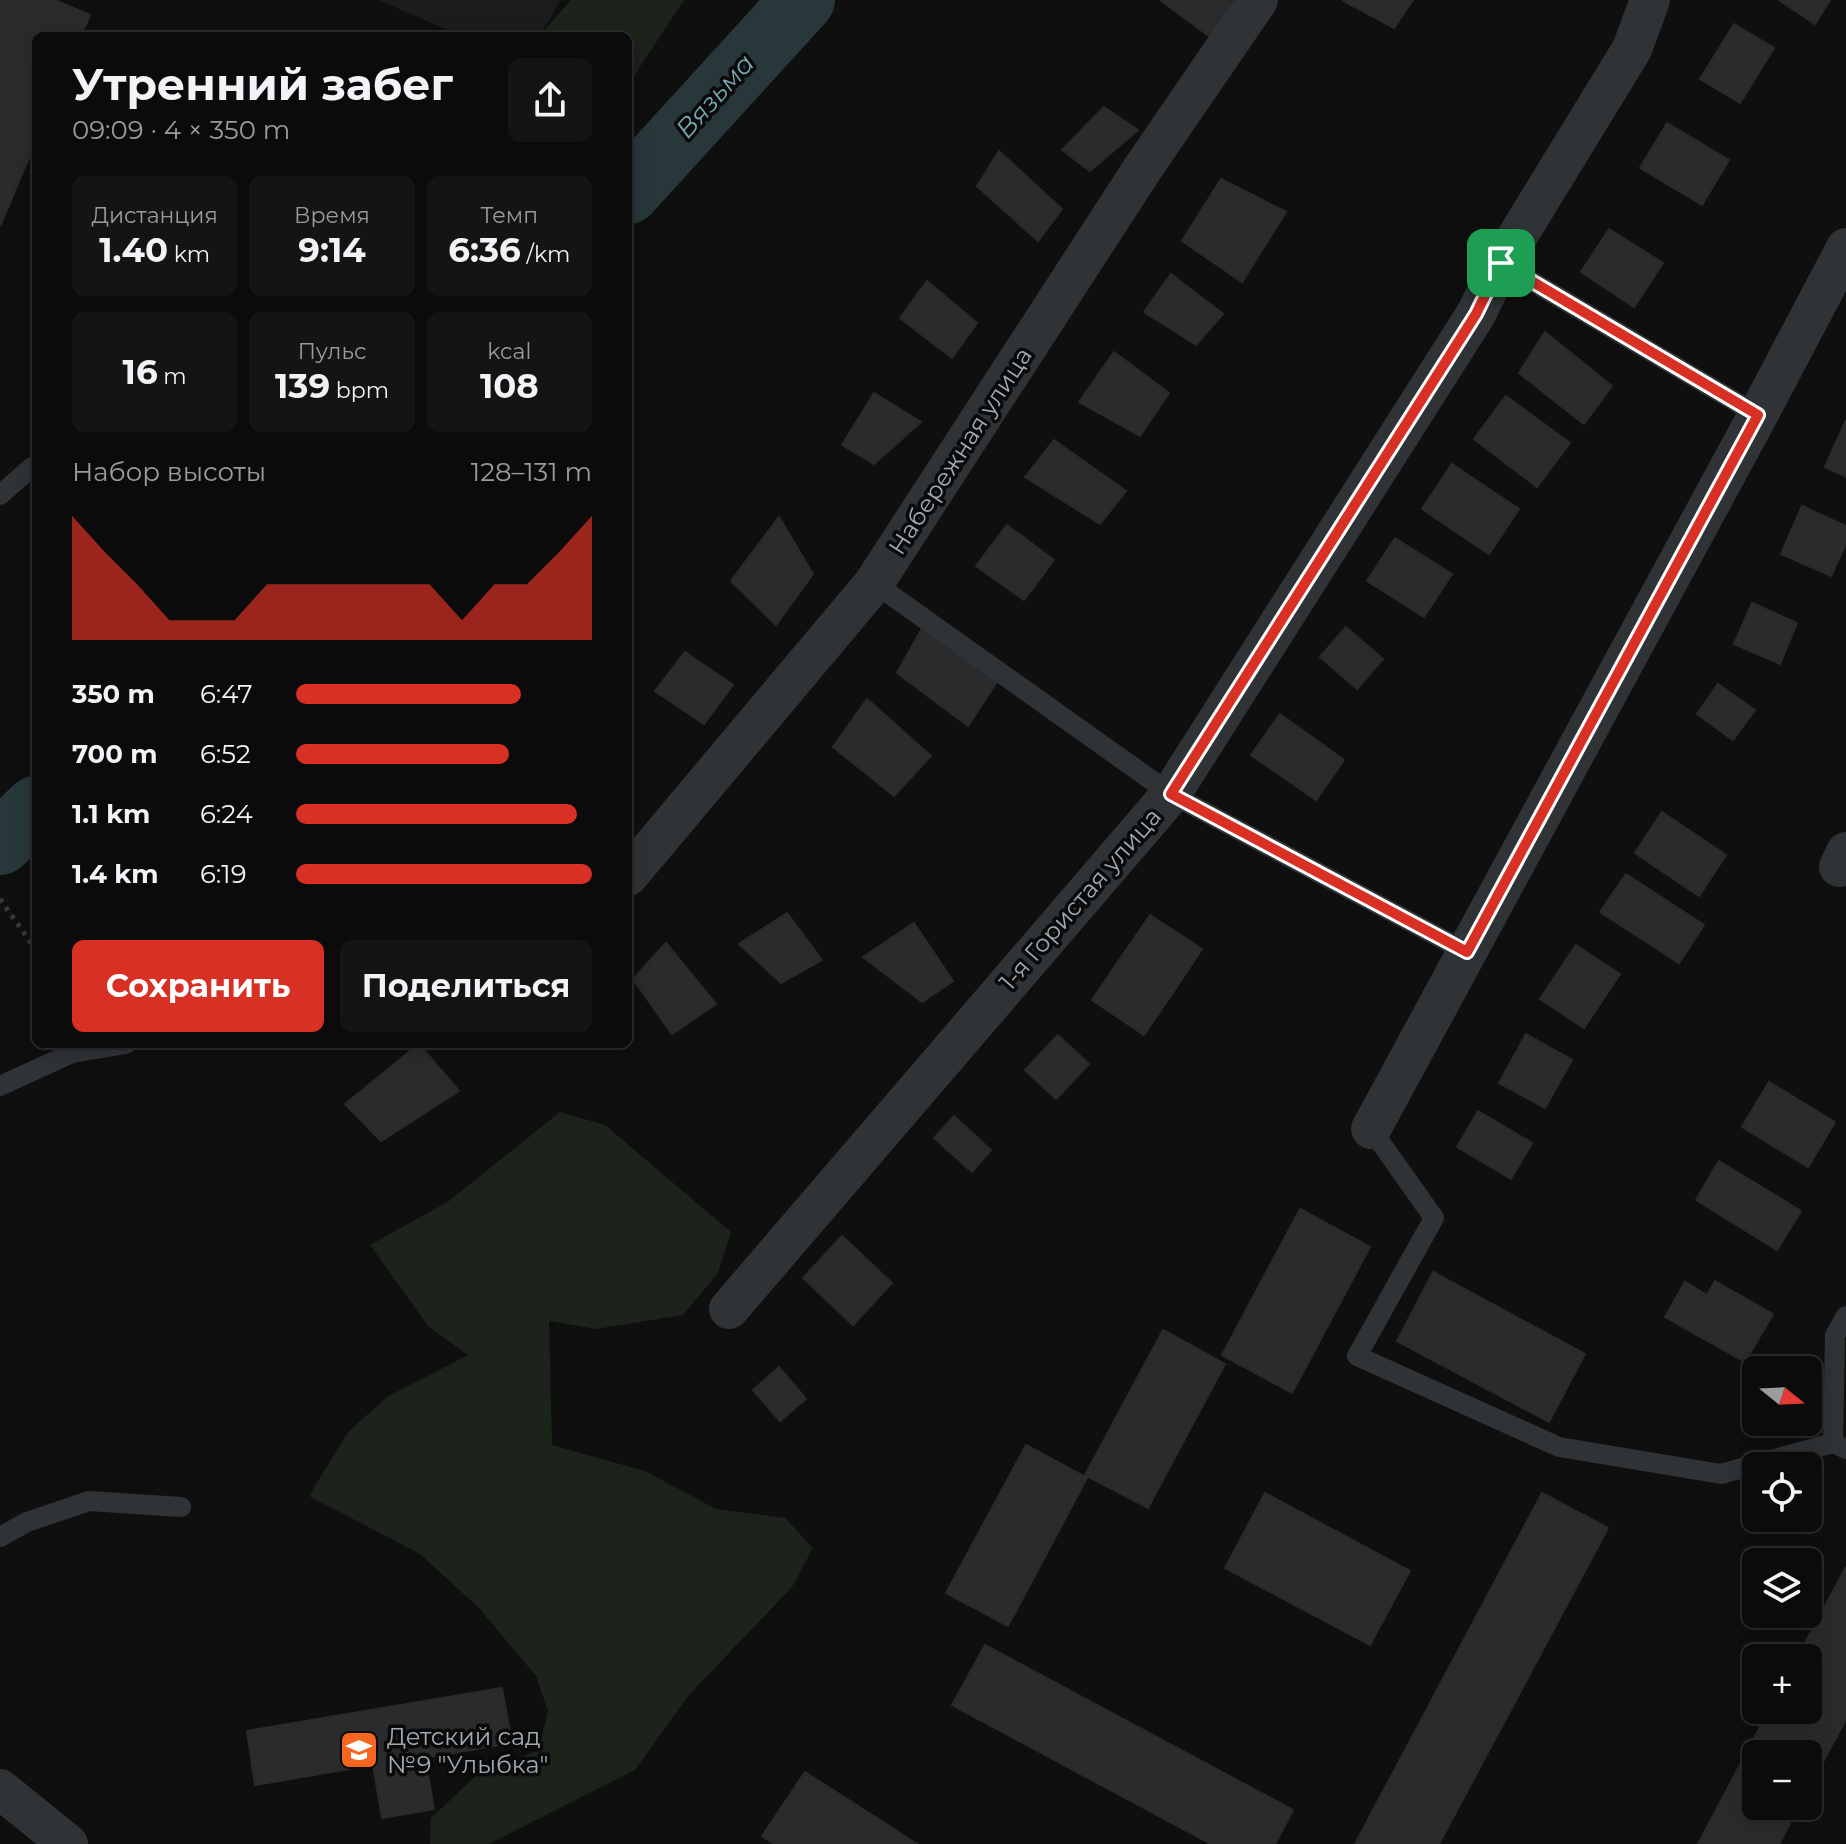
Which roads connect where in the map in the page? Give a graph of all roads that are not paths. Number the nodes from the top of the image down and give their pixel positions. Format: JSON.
{"nodes":[{"id":1,"x":1258,"y":0,"type":"edge"},
{"id":2,"x":1650,"y":0,"type":"edge"},
{"id":3,"x":1846,"y":248,"type":"edge"},
{"id":4,"x":1501,"y":263,"type":"junction"},
{"id":5,"x":1758,"y":415,"type":"junction"},
{"id":6,"x":32,"y":467,"type":"dead end"},
{"id":7,"x":0,"y":495,"type":"edge"},
{"id":8,"x":874,"y":583,"type":"junction"},
{"id":9,"x":1171,"y":794,"type":"junction"},
{"id":10,"x":632,"y":871,"type":"edge"},
{"id":11,"x":1467,"y":952,"type":"junction"},
{"id":12,"x":102,"y":1048,"type":"edge"},
{"id":13,"x":0,"y":1086,"type":"edge"},
{"id":14,"x":1371,"y":1129,"type":"joint"},
{"id":15,"x":729,"y":1309,"type":"dead end"},
{"id":16,"x":1846,"y":1316,"type":"edge"},
{"id":17,"x":1840,"y":1446,"type":"edge"},
{"id":18,"x":181,"y":1507,"type":"dead end"},
{"id":19,"x":0,"y":1537,"type":"edge"},
{"id":20,"x":0,"y":1789,"type":"edge"},
{"id":21,"x":68,"y":1844,"type":"edge"}],
"edges":[{"from":1,"to":8,"type":"street","name":"Набережная улица"},
{"from":2,"to":4,"type":"street","name":"1-я Гористая улица"},
{"from":3,"to":5,"type":"street"},
{"from":4,"to":5,"type":"lane"},
{"from":4,"to":9,"type":"street","name":"1-я Гористая улица"},
{"from":5,"to":11,"type":"street"},
{"from":6,"to":7,"type":"lane"},
{"from":8,"to":9,"type":"lane"},
{"from":8,"to":10,"type":"street","name":"Набережная улица"},
{"from":9,"to":11,"type":"lane"},
{"from":9,"to":15,"type":"street","name":"1-я Гористая улица"},
{"from":11,"to":14,"type":"street"},
{"from":12,"to":13,"type":"lane"},
{"from":14,"to":17,"type":"lane"},
{"from":16,"to":17,"type":"lane"},
{"from":18,"to":19,"type":"lane"},
{"from":20,"to":21,"type":"street"}]}
